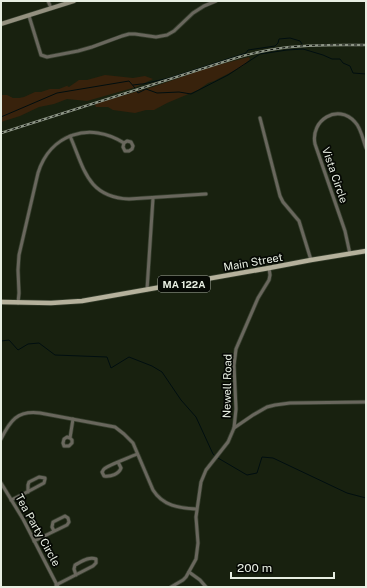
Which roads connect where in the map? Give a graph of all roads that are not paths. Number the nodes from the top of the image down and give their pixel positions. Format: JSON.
{"nodes":[{"id":1,"x":48,"y":1,"type":"edge"},
{"id":2,"x":74,"y":1,"type":"edge"},
{"id":3,"x":216,"y":1,"type":"edge"},
{"id":4,"x":51,"y":8,"type":"junction"},
{"id":5,"x":29,"y":16,"type":"junction"},
{"id":6,"x":1,"y":24,"type":"edge"},
{"id":7,"x":260,"y":118,"type":"dead end"},
{"id":8,"x":70,"y":136,"type":"junction"},
{"id":9,"x":124,"y":144,"type":"dead end"},
{"id":10,"x":366,"y":148,"type":"edge"},
{"id":11,"x":206,"y":194,"type":"dead end"},
{"id":12,"x":153,"y":198,"type":"junction"},
{"id":13,"x":366,"y":251,"type":"edge"},
{"id":14,"x":350,"y":254,"type":"junction"},
{"id":15,"x":311,"y":260,"type":"junction"},
{"id":16,"x":269,"y":268,"type":"junction"},
{"id":17,"x":147,"y":290,"type":"junction"},
{"id":18,"x":1,"y":302,"type":"edge"},
{"id":19,"x":18,"y":303,"type":"junction"},
{"id":20,"x":366,"y":402,"type":"edge"},
{"id":21,"x":73,"y":419,"type":"junction"},
{"id":22,"x":234,"y":428,"type":"junction"},
{"id":23,"x":70,"y":438,"type":"dead end"},
{"id":24,"x":1,"y":439,"type":"edge"},
{"id":25,"x":138,"y":454,"type":"junction"},
{"id":26,"x":118,"y":462,"type":"junction"},
{"id":27,"x":1,"y":483,"type":"edge"},
{"id":28,"x":28,"y":492,"type":"junction"},
{"id":29,"x":11,"y":500,"type":"junction"},
{"id":30,"x":196,"y":509,"type":"junction"},
{"id":31,"x":54,"y":531,"type":"junction"},
{"id":32,"x":34,"y":541,"type":"junction"},
{"id":33,"x":189,"y":572,"type":"junction"},
{"id":34,"x":76,"y":575,"type":"junction"},
{"id":35,"x":57,"y":586,"type":"edge"},
{"id":36,"x":171,"y":587,"type":"edge"},
{"id":37,"x":206,"y":587,"type":"edge"}],
"edges":[{"from":1,"to":4,"type":"street"},
{"from":2,"to":4,"type":"main road"},
{"from":3,"to":5,"type":"street"},
{"from":4,"to":5,"type":"main road"},
{"from":5,"to":6,"type":"main road"},
{"from":7,"to":15,"type":"street"},
{"from":8,"to":9,"type":"street"},
{"from":8,"to":12,"type":"street"},
{"from":8,"to":19,"type":"street"},
{"from":10,"to":14,"type":"street","name":"Vista Circle"},
{"from":11,"to":12,"type":"street"},
{"from":12,"to":17,"type":"street"},
{"from":13,"to":14,"type":"main road","name":"Main Street","number":"MA 122A"},
{"from":14,"to":15,"type":"main road","name":"Main Street","number":"MA 122A"},
{"from":15,"to":16,"type":"main road","name":"Main Street","number":"MA 122A"},
{"from":16,"to":17,"type":"main road","name":"Main Street","number":"MA 122A"},
{"from":16,"to":22,"type":"street","name":"Newell Road"},
{"from":17,"to":19,"type":"main road","name":"Main Street","number":"MA 122A"},
{"from":18,"to":19,"type":"main road","name":"Main Street","number":"MA 122A"},
{"from":20,"to":22,"type":"street"},
{"from":21,"to":23,"type":"street"},
{"from":21,"to":24,"type":"street"},
{"from":21,"to":25,"type":"street"},
{"from":22,"to":30,"type":"street","name":"Newell Road"},
{"from":25,"to":26,"type":"street"},
{"from":25,"to":30,"type":"street"},
{"from":26,"to":26,"type":"street"},
{"from":27,"to":29,"type":"street","name":"Tea Party Circle"},
{"from":28,"to":28,"type":"street"},
{"from":28,"to":29,"type":"street"},
{"from":29,"to":32,"type":"street","name":"Tea Party Circle"},
{"from":30,"to":33,"type":"street","name":"Newell Road"},
{"from":31,"to":31,"type":"street"},
{"from":31,"to":32,"type":"street"},
{"from":32,"to":35,"type":"street","name":"Tea Party Circle"},
{"from":33,"to":36,"type":"street","name":"Newell Road"},
{"from":33,"to":37,"type":"street"},
{"from":34,"to":34,"type":"street"},
{"from":34,"to":35,"type":"street"}]}
